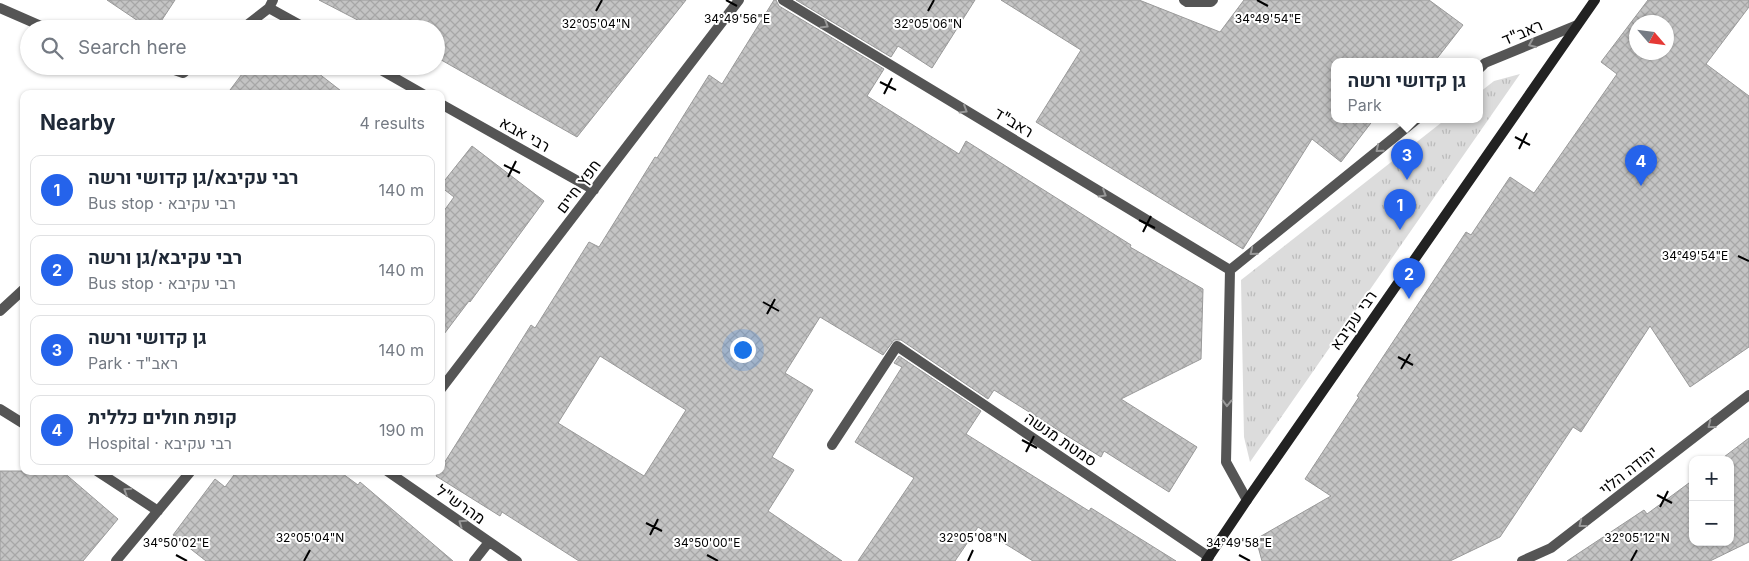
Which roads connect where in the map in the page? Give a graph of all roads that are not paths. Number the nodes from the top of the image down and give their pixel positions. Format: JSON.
{"nodes":[{"id":1,"x":739,"y":0,"type":"edge"},
{"id":2,"x":783,"y":0,"type":"edge"},
{"id":3,"x":1184,"y":0,"type":"edge"},
{"id":4,"x":1213,"y":0,"type":"edge"},
{"id":5,"x":1595,"y":0,"type":"edge"},
{"id":6,"x":271,"y":4,"type":"edge"},
{"id":7,"x":0,"y":8,"type":"edge"},
{"id":8,"x":27,"y":20,"type":"edge"},
{"id":9,"x":252,"y":20,"type":"edge"},
{"id":10,"x":294,"y":20,"type":"edge"},
{"id":11,"x":1577,"y":24,"type":"junction"},
{"id":12,"x":1483,"y":65,"type":"edge"},
{"id":13,"x":390,"y":75,"type":"edge"},
{"id":14,"x":416,"y":90,"type":"edge"},
{"id":15,"x":445,"y":106,"type":"edge"},
{"id":16,"x":1412,"y":123,"type":"edge"},
{"id":17,"x":594,"y":190,"type":"junction"},
{"id":18,"x":1230,"y":270,"type":"junction"},
{"id":19,"x":20,"y":293,"type":"edge"},
{"id":20,"x":0,"y":311,"type":"edge"},
{"id":21,"x":445,"y":384,"type":"edge"},
{"id":22,"x":1749,"y":395,"type":"edge"},
{"id":23,"x":0,"y":409,"type":"edge"},
{"id":24,"x":20,"y":422,"type":"edge"},
{"id":25,"x":832,"y":445,"type":"dead end"},
{"id":26,"x":103,"y":475,"type":"edge"},
{"id":27,"x":188,"y":475,"type":"edge"},
{"id":28,"x":393,"y":475,"type":"edge"},
{"id":29,"x":1247,"y":500,"type":"junction"},
{"id":30,"x":158,"y":511,"type":"junction"},
{"id":31,"x":489,"y":542,"type":"junction"},
{"id":32,"x":1210,"y":558,"type":"edge"},
{"id":33,"x":116,"y":561,"type":"edge"},
{"id":34,"x":474,"y":561,"type":"edge"},
{"id":35,"x":517,"y":561,"type":"edge"},
{"id":36,"x":1522,"y":561,"type":"edge"}],
"edges":[{"from":1,"to":17,"type":"street","name":"חפץ חיים"},
{"from":2,"to":18,"type":"street","name":"ראב\"ד","one_way":true},
{"from":3,"to":4,"type":"street"},
{"from":5,"to":11,"type":"street","name":"רבי עקיבא"},
{"from":6,"to":9,"type":"street"},
{"from":6,"to":10,"type":"street"},
{"from":7,"to":8,"type":"street"},
{"from":11,"to":12,"type":"street","name":"ראב\"ד","one_way":true},
{"from":11,"to":29,"type":"street","name":"רבי עקיבא"},
{"from":13,"to":14,"type":"street"},
{"from":15,"to":17,"type":"street","name":"רבי אבא"},
{"from":16,"to":18,"type":"street","one_way":true},
{"from":17,"to":21,"type":"street","name":"חפץ חיים"},
{"from":18,"to":29,"type":"street","one_way":true},
{"from":19,"to":20,"type":"street"},
{"from":22,"to":36,"type":"street","name":"יהודה הלוי","one_way":true},
{"from":23,"to":24,"type":"street"},
{"from":25,"to":32,"type":"street","name":"סמטת מנשה"},
{"from":30,"to":26,"type":"street","one_way":true},
{"from":27,"to":30,"type":"street"},
{"from":31,"to":28,"type":"street","name":"מהרש\"ל","one_way":true},
{"from":29,"to":32,"type":"street","name":"רבי עקיבא"},
{"from":30,"to":33,"type":"street"},
{"from":31,"to":34,"type":"street"},
{"from":31,"to":35,"type":"street","name":"מהרש\"ל"}]}
